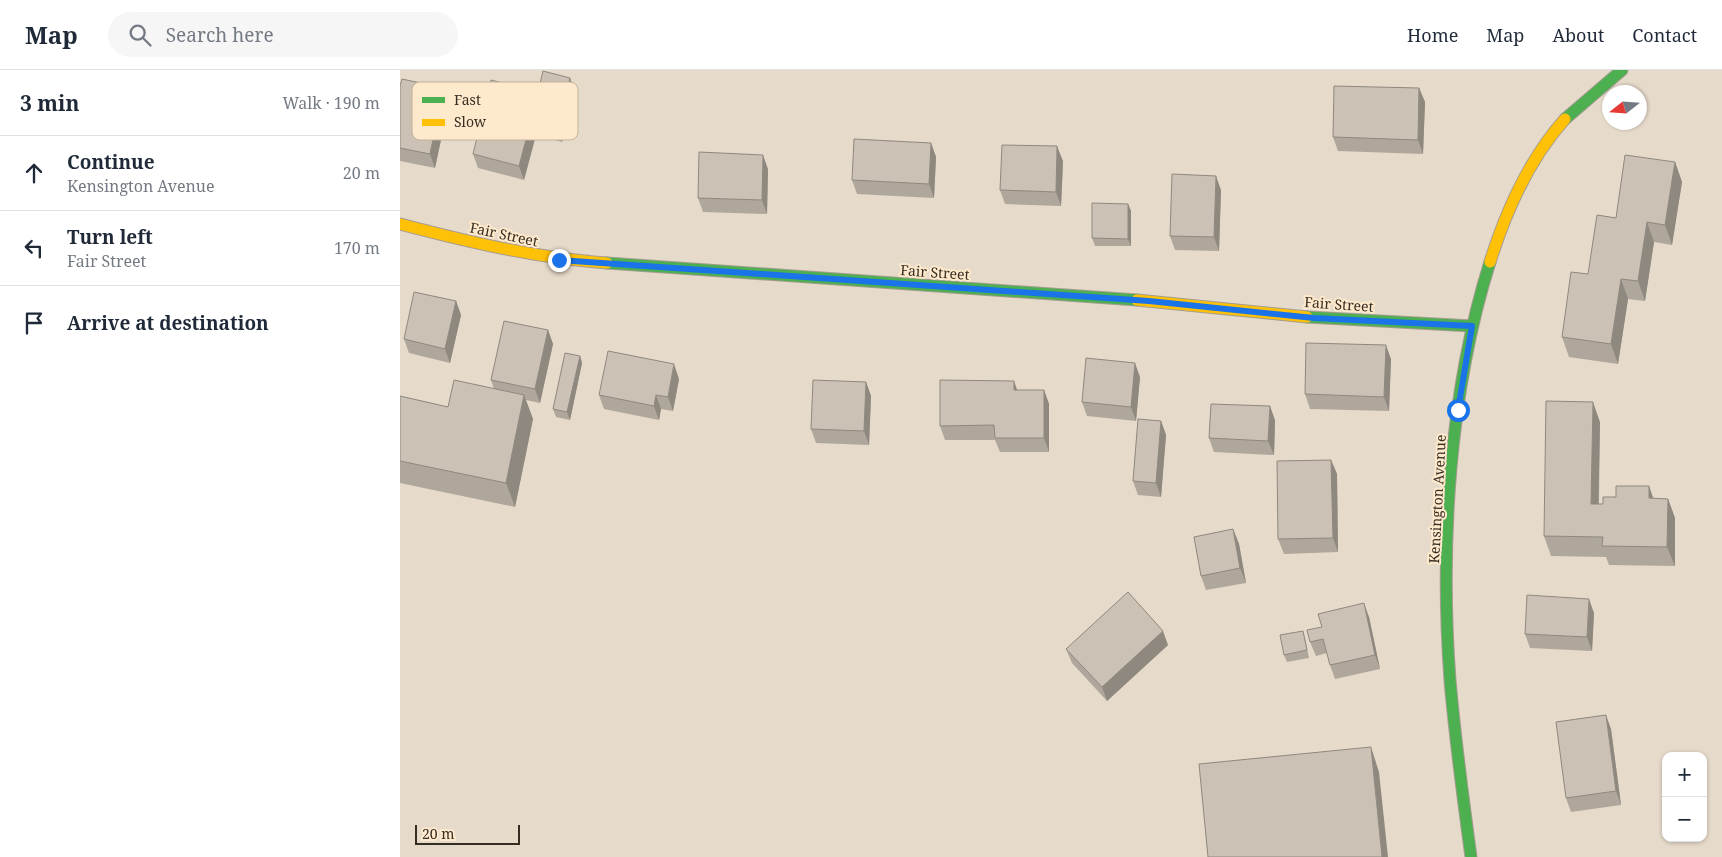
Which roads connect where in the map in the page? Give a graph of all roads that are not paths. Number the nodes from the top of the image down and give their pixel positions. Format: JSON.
{"nodes":[{"id":1,"x":1622,"y":70,"type":"edge"},
{"id":2,"x":400,"y":224,"type":"edge"},
{"id":3,"x":1472,"y":326,"type":"junction"},
{"id":4,"x":1471,"y":857,"type":"edge"}],
"edges":[{"from":1,"to":3,"type":"street","name":"Kensington Avenue"},
{"from":2,"to":3,"type":"street","name":"Fair Street"},
{"from":3,"to":4,"type":"street","name":"Kensington Avenue"}]}
